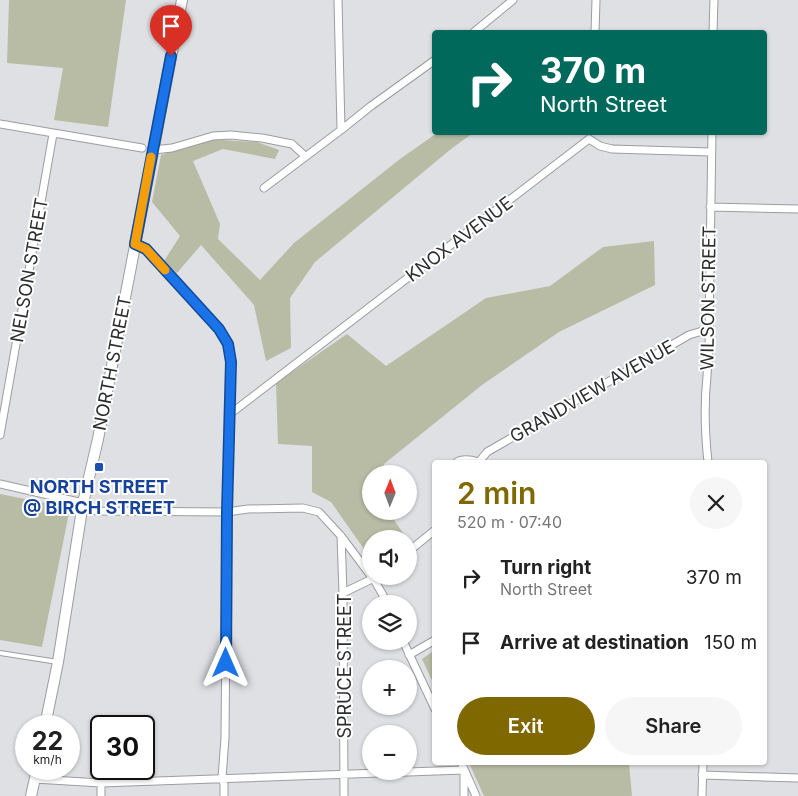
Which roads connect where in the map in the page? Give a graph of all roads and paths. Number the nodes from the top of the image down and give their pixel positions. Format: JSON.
{"nodes":[{"id":1,"x":182,"y":0,"type":"edge"},
{"id":2,"x":338,"y":0,"type":"edge"},
{"id":3,"x":513,"y":0,"type":"edge"},
{"id":4,"x":596,"y":0,"type":"edge"},
{"id":5,"x":714,"y":0,"type":"edge"},
{"id":6,"x":476,"y":30,"type":"edge"},
{"id":7,"x":595,"y":30,"type":"edge"},
{"id":8,"x":713,"y":30,"type":"edge"},
{"id":9,"x":432,"y":62,"type":"edge"},
{"id":10,"x":0,"y":124,"type":"edge"},
{"id":11,"x":341,"y":130,"type":"junction"},
{"id":12,"x":52,"y":134,"type":"junction"},
{"id":13,"x":712,"y":135,"type":"edge"},
{"id":14,"x":590,"y":136,"type":"edge"},
{"id":15,"x":142,"y":148,"type":"dead end"},
{"id":16,"x":153,"y":150,"type":"junction"},
{"id":17,"x":711,"y":152,"type":"junction"},
{"id":18,"x":305,"y":156,"type":"junction"},
{"id":19,"x":264,"y":188,"type":"dead end"},
{"id":20,"x":710,"y":207,"type":"junction"},
{"id":21,"x":798,"y":209,"type":"edge"},
{"id":22,"x":135,"y":244,"type":"junction"},
{"id":23,"x":709,"y":329,"type":"junction"},
{"id":24,"x":230,"y":414,"type":"junction"},
{"id":25,"x":0,"y":435,"type":"edge"},
{"id":26,"x":481,"y":460,"type":"edge"},
{"id":27,"x":708,"y":460,"type":"edge"},
{"id":28,"x":0,"y":484,"type":"edge"},
{"id":29,"x":83,"y":503,"type":"junction"},
{"id":30,"x":227,"y":512,"type":"junction"},
{"id":31,"x":432,"y":532,"type":"edge"},
{"id":32,"x":341,"y":536,"type":"junction"},
{"id":33,"x":417,"y":545,"type":"edge"},
{"id":34,"x":362,"y":562,"type":"edge"},
{"id":35,"x":362,"y":583,"type":"edge"},
{"id":36,"x":344,"y":593,"type":"junction"},
{"id":37,"x":432,"y":642,"type":"edge"},
{"id":38,"x":407,"y":650,"type":"edge"},
{"id":39,"x":0,"y":653,"type":"edge"},
{"id":40,"x":409,"y":655,"type":"junction"},
{"id":41,"x":58,"y":662,"type":"junction"},
{"id":42,"x":432,"y":703,"type":"edge"},
{"id":43,"x":47,"y":715,"type":"edge"},
{"id":44,"x":462,"y":765,"type":"edge"},
{"id":45,"x":703,"y":765,"type":"edge"},
{"id":46,"x":464,"y":770,"type":"junction"},
{"id":47,"x":345,"y":774,"type":"junction"},
{"id":48,"x":702,"y":775,"type":"junction"},
{"id":49,"x":222,"y":778,"type":"junction"},
{"id":50,"x":798,"y":778,"type":"edge"},
{"id":51,"x":35,"y":780,"type":"edge"},
{"id":52,"x":79,"y":780,"type":"edge"},
{"id":53,"x":101,"y":783,"type":"junction"},
{"id":54,"x":31,"y":796,"type":"edge"},
{"id":55,"x":101,"y":796,"type":"edge"},
{"id":56,"x":224,"y":796,"type":"edge"},
{"id":57,"x":344,"y":796,"type":"edge"},
{"id":58,"x":464,"y":796,"type":"edge"},
{"id":59,"x":476,"y":796,"type":"edge"},
{"id":60,"x":702,"y":796,"type":"edge"}],
"edges":[{"from":1,"to":16,"type":"main road","name":"NORTH STREET"},
{"from":2,"to":11,"type":"street"},
{"from":3,"to":6,"type":"street"},
{"from":4,"to":7,"type":"street"},
{"from":5,"to":8,"type":"street"},
{"from":9,"to":11,"type":"street"},
{"from":10,"to":12,"type":"street"},
{"from":11,"to":18,"type":"street"},
{"from":12,"to":15,"type":"street"},
{"from":12,"to":25,"type":"street","name":"NELSON STREET"},
{"from":13,"to":17,"type":"street","name":"WILSON STREET"},
{"from":14,"to":17,"type":"street","name":"KNOX AVENUE"},
{"from":14,"to":24,"type":"street","name":"KNOX AVENUE"},
{"from":16,"to":18,"type":"street"},
{"from":16,"to":22,"type":"main road","name":"NORTH STREET"},
{"from":17,"to":20,"type":"street","name":"WILSON STREET"},
{"from":18,"to":19,"type":"street"},
{"from":20,"to":21,"type":"street"},
{"from":20,"to":23,"type":"street","name":"WILSON STREET"},
{"from":22,"to":24,"type":"street"},
{"from":22,"to":29,"type":"main road","name":"NORTH STREET"},
{"from":23,"to":26,"type":"street","name":"GRANDVIEW AVENUE"},
{"from":23,"to":27,"type":"street","name":"WILSON STREET"},
{"from":24,"to":30,"type":"street"},
{"from":28,"to":29,"type":"street"},
{"from":29,"to":30,"type":"street"},
{"from":29,"to":41,"type":"main road","name":"NORTH STREET"},
{"from":30,"to":32,"type":"street"},
{"from":30,"to":49,"type":"street"},
{"from":31,"to":33,"type":"street"},
{"from":32,"to":34,"type":"street"},
{"from":32,"to":36,"type":"street","name":"SPRUCE STREET"},
{"from":35,"to":36,"type":"street"},
{"from":36,"to":47,"type":"street","name":"SPRUCE STREET"},
{"from":37,"to":40,"type":"street"},
{"from":38,"to":40,"type":"street"},
{"from":39,"to":41,"type":"lane"},
{"from":40,"to":42,"type":"street"},
{"from":41,"to":43,"type":"main road","name":"NORTH STREET"},
{"from":44,"to":46,"type":"street"},
{"from":45,"to":48,"type":"street"},
{"from":46,"to":47,"type":"street"},
{"from":46,"to":58,"type":"street"},
{"from":46,"to":59,"type":"street"},
{"from":47,"to":49,"type":"street"},
{"from":47,"to":57,"type":"street","name":"SPRUCE STREET"},
{"from":48,"to":50,"type":"street"},
{"from":48,"to":60,"type":"street"},
{"from":49,"to":53,"type":"street"},
{"from":49,"to":56,"type":"street"},
{"from":51,"to":54,"type":"main road"},
{"from":52,"to":53,"type":"street"},
{"from":53,"to":55,"type":"street"}]}
